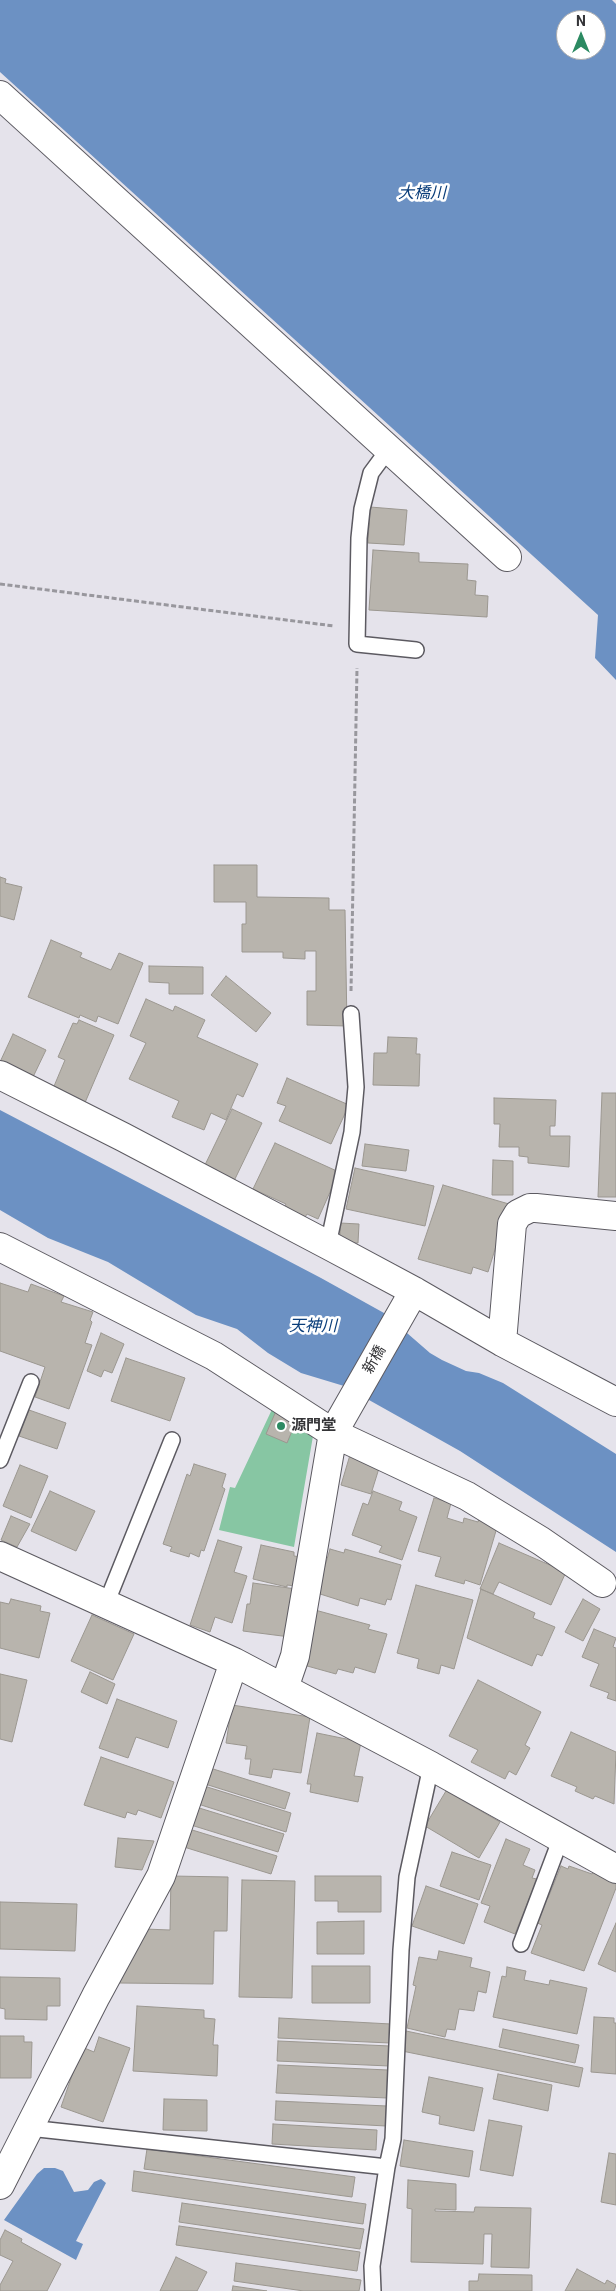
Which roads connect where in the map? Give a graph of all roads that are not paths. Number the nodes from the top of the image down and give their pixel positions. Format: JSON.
{"nodes":[{"id":1,"x":0,"y":95,"type":"edge"},
{"id":2,"x":388,"y":450,"type":"junction"},
{"id":3,"x":507,"y":557,"type":"dead end"},
{"id":4,"x":416,"y":650,"type":"dead end"},
{"id":5,"x":351,"y":1014,"type":"road end"},
{"id":6,"x":0,"y":1075,"type":"edge"},
{"id":7,"x":616,"y":1216,"type":"edge"},
{"id":8,"x":328,"y":1245,"type":"junction"},
{"id":9,"x":0,"y":1247,"type":"edge"},
{"id":10,"x":412,"y":1294,"type":"junction"},
{"id":11,"x":502,"y":1342,"type":"junction"},
{"id":12,"x":31,"y":1382,"type":"dead end"},
{"id":13,"x":616,"y":1402,"type":"edge"},
{"id":14,"x":336,"y":1428,"type":"junction"},
{"id":15,"x":172,"y":1440,"type":"dead end"},
{"id":16,"x":0,"y":1460,"type":"edge"},
{"id":17,"x":0,"y":1556,"type":"edge"},
{"id":18,"x":602,"y":1583,"type":"dead end"},
{"id":19,"x":106,"y":1604,"type":"junction"},
{"id":20,"x":234,"y":1662,"type":"junction"},
{"id":21,"x":284,"y":1688,"type":"junction"},
{"id":22,"x":431,"y":1766,"type":"junction"},
{"id":23,"x":561,"y":1838,"type":"junction"},
{"id":24,"x":616,"y":1869,"type":"edge"},
{"id":25,"x":521,"y":1944,"type":"dead end"},
{"id":26,"x":29,"y":2128,"type":"junction"},
{"id":27,"x":387,"y":2168,"type":"junction"},
{"id":28,"x":0,"y":2185,"type":"edge"},
{"id":29,"x":374,"y":2291,"type":"edge"}],
"edges":[{"from":1,"to":2,"type":"street"},
{"from":2,"to":3,"type":"street"},
{"from":2,"to":4,"type":"lane"},
{"from":5,"to":8,"type":"lane"},
{"from":6,"to":8,"type":"street"},
{"from":7,"to":11,"type":"street"},
{"from":8,"to":10,"type":"street"},
{"from":9,"to":14,"type":"street"},
{"from":10,"to":11,"type":"street"},
{"from":10,"to":14,"type":"street","name":"新橋"},
{"from":11,"to":13,"type":"street"},
{"from":12,"to":16,"type":"lane"},
{"from":14,"to":18,"type":"street"},
{"from":14,"to":21,"type":"street","name":"新橋"},
{"from":15,"to":19,"type":"lane"},
{"from":17,"to":19,"type":"street"},
{"from":19,"to":20,"type":"street"},
{"from":20,"to":21,"type":"street"},
{"from":20,"to":26,"type":"street"},
{"from":21,"to":22,"type":"street"},
{"from":22,"to":23,"type":"street"},
{"from":22,"to":27,"type":"lane"},
{"from":23,"to":24,"type":"street"},
{"from":23,"to":25,"type":"lane"},
{"from":26,"to":27,"type":"lane"},
{"from":26,"to":28,"type":"street"},
{"from":27,"to":29,"type":"lane"}]}
